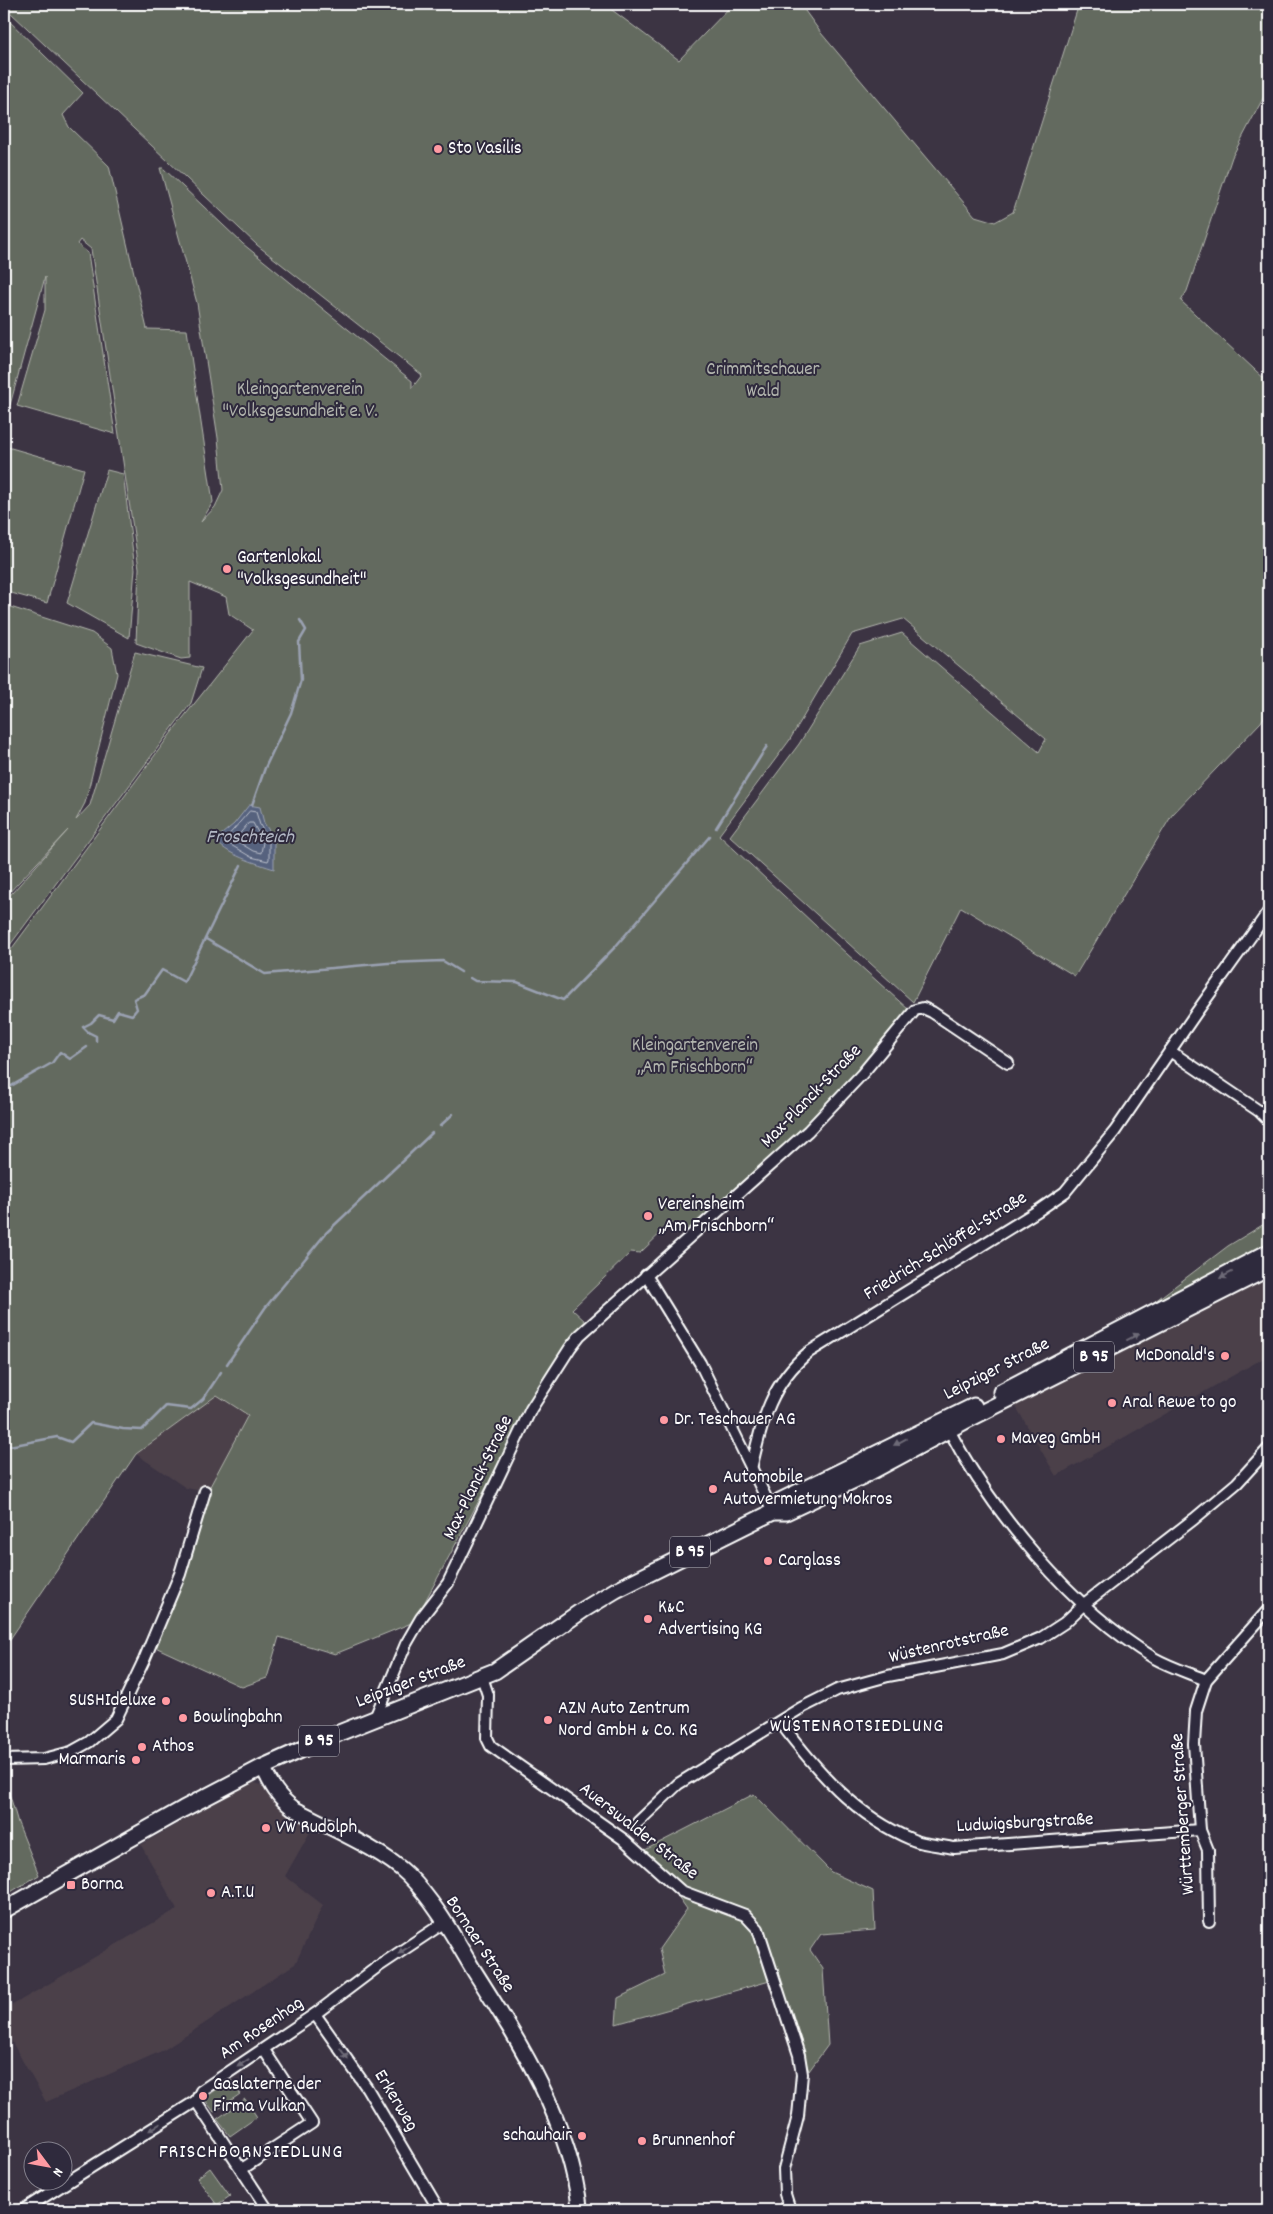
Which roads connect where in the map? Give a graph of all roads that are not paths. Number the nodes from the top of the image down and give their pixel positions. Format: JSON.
{"nodes":[{"id":1,"x":1269,"y":910,"type":"edge"},
{"id":2,"x":1170,"y":1051,"type":"junction"},
{"id":3,"x":1008,"y":1063,"type":"dead end"},
{"id":4,"x":1269,"y":1121,"type":"edge"},
{"id":5,"x":1269,"y":1252,"type":"edge"},
{"id":6,"x":1269,"y":1268,"type":"edge"},
{"id":7,"x":646,"y":1276,"type":"junction"},
{"id":8,"x":946,"y":1425,"type":"junction"},
{"id":9,"x":1269,"y":1448,"type":"edge"},
{"id":10,"x":751,"y":1469,"type":"junction"},
{"id":11,"x":205,"y":1491,"type":"dead end"},
{"id":12,"x":773,"y":1512,"type":"junction"},
{"id":13,"x":1084,"y":1604,"type":"junction"},
{"id":14,"x":1269,"y":1609,"type":"edge"},
{"id":15,"x":482,"y":1678,"type":"junction"},
{"id":16,"x":1206,"y":1680,"type":"junction"},
{"id":17,"x":375,"y":1718,"type":"junction"},
{"id":18,"x":780,"y":1722,"type":"junction"},
{"id":19,"x":4,"y":1760,"type":"edge"},
{"id":20,"x":263,"y":1767,"type":"junction"},
{"id":21,"x":638,"y":1822,"type":"dead end"},
{"id":22,"x":1200,"y":1830,"type":"junction"},
{"id":23,"x":4,"y":1910,"type":"edge"},
{"id":24,"x":1209,"y":1921,"type":"dead end"},
{"id":25,"x":445,"y":1922,"type":"junction"},
{"id":26,"x":315,"y":2014,"type":"junction"},
{"id":27,"x":264,"y":2050,"type":"junction"},
{"id":28,"x":196,"y":2101,"type":"junction"},
{"id":29,"x":242,"y":2169,"type":"junction"},
{"id":30,"x":23,"y":2210,"type":"edge"},
{"id":31,"x":268,"y":2210,"type":"edge"},
{"id":32,"x":439,"y":2210,"type":"edge"},
{"id":33,"x":580,"y":2210,"type":"edge"},
{"id":34,"x":790,"y":2210,"type":"edge"}],
"edges":[{"from":1,"to":2,"type":"street","name":"Friedrich-Schlöffel-Straße"},
{"from":2,"to":4,"type":"street"},
{"from":2,"to":10,"type":"street","name":"Friedrich-Schlöffel-Straße"},
{"from":3,"to":7,"type":"street","name":"Max-Planck-Straße"},
{"from":5,"to":8,"type":"main road","name":"Leipziger Straße","number":"B 95","one_way":true},
{"from":8,"to":6,"type":"main road","name":"Leipziger Straße","number":"B 95","one_way":true},
{"from":7,"to":10,"type":"street"},
{"from":7,"to":17,"type":"street","name":"Max-Planck-Straße"},
{"from":8,"to":12,"type":"main road","name":"Leipziger Straße","number":"B 95"},
{"from":8,"to":13,"type":"street"},
{"from":9,"to":13,"type":"street","name":"Wüstenrotstraße"},
{"from":10,"to":12,"type":"street"},
{"from":11,"to":19,"type":"street"},
{"from":12,"to":15,"type":"main road","name":"Leipziger Straße","number":"B 95"},
{"from":13,"to":16,"type":"street"},
{"from":13,"to":18,"type":"street","name":"Wüstenrotstraße"},
{"from":14,"to":16,"type":"street","name":"Württemberger Straße"},
{"from":15,"to":17,"type":"main road","name":"Leipziger Straße","number":"B 95"},
{"from":15,"to":34,"type":"street","name":"Auerswalder Straße"},
{"from":16,"to":22,"type":"street","name":"Württemberger Straße"},
{"from":17,"to":20,"type":"main road","name":"Leipziger Straße","number":"B 95"},
{"from":18,"to":21,"type":"street","name":"Wüstenrotstraße"},
{"from":18,"to":22,"type":"street","name":"Ludwigsburgstraße"},
{"from":20,"to":23,"type":"main road","name":"Leipziger Straße","number":"B 95"},
{"from":20,"to":25,"type":"main road","name":"Bornaer Straße"},
{"from":22,"to":24,"type":"street","name":"Württemberger Straße"},
{"from":25,"to":26,"type":"street","name":"Am Rosenhag","one_way":true},
{"from":25,"to":33,"type":"main road","name":"Bornaer Straße"},
{"from":26,"to":27,"type":"street","name":"Am Rosenhag"},
{"from":26,"to":32,"type":"street","name":"Erkerweg","one_way":true},
{"from":27,"to":28,"type":"street","name":"Am Rosenhag","one_way":true},
{"from":27,"to":29,"type":"street"},
{"from":28,"to":29,"type":"street"},
{"from":28,"to":30,"type":"street","name":"Am Rosenhag","one_way":true},
{"from":29,"to":31,"type":"street"}]}
